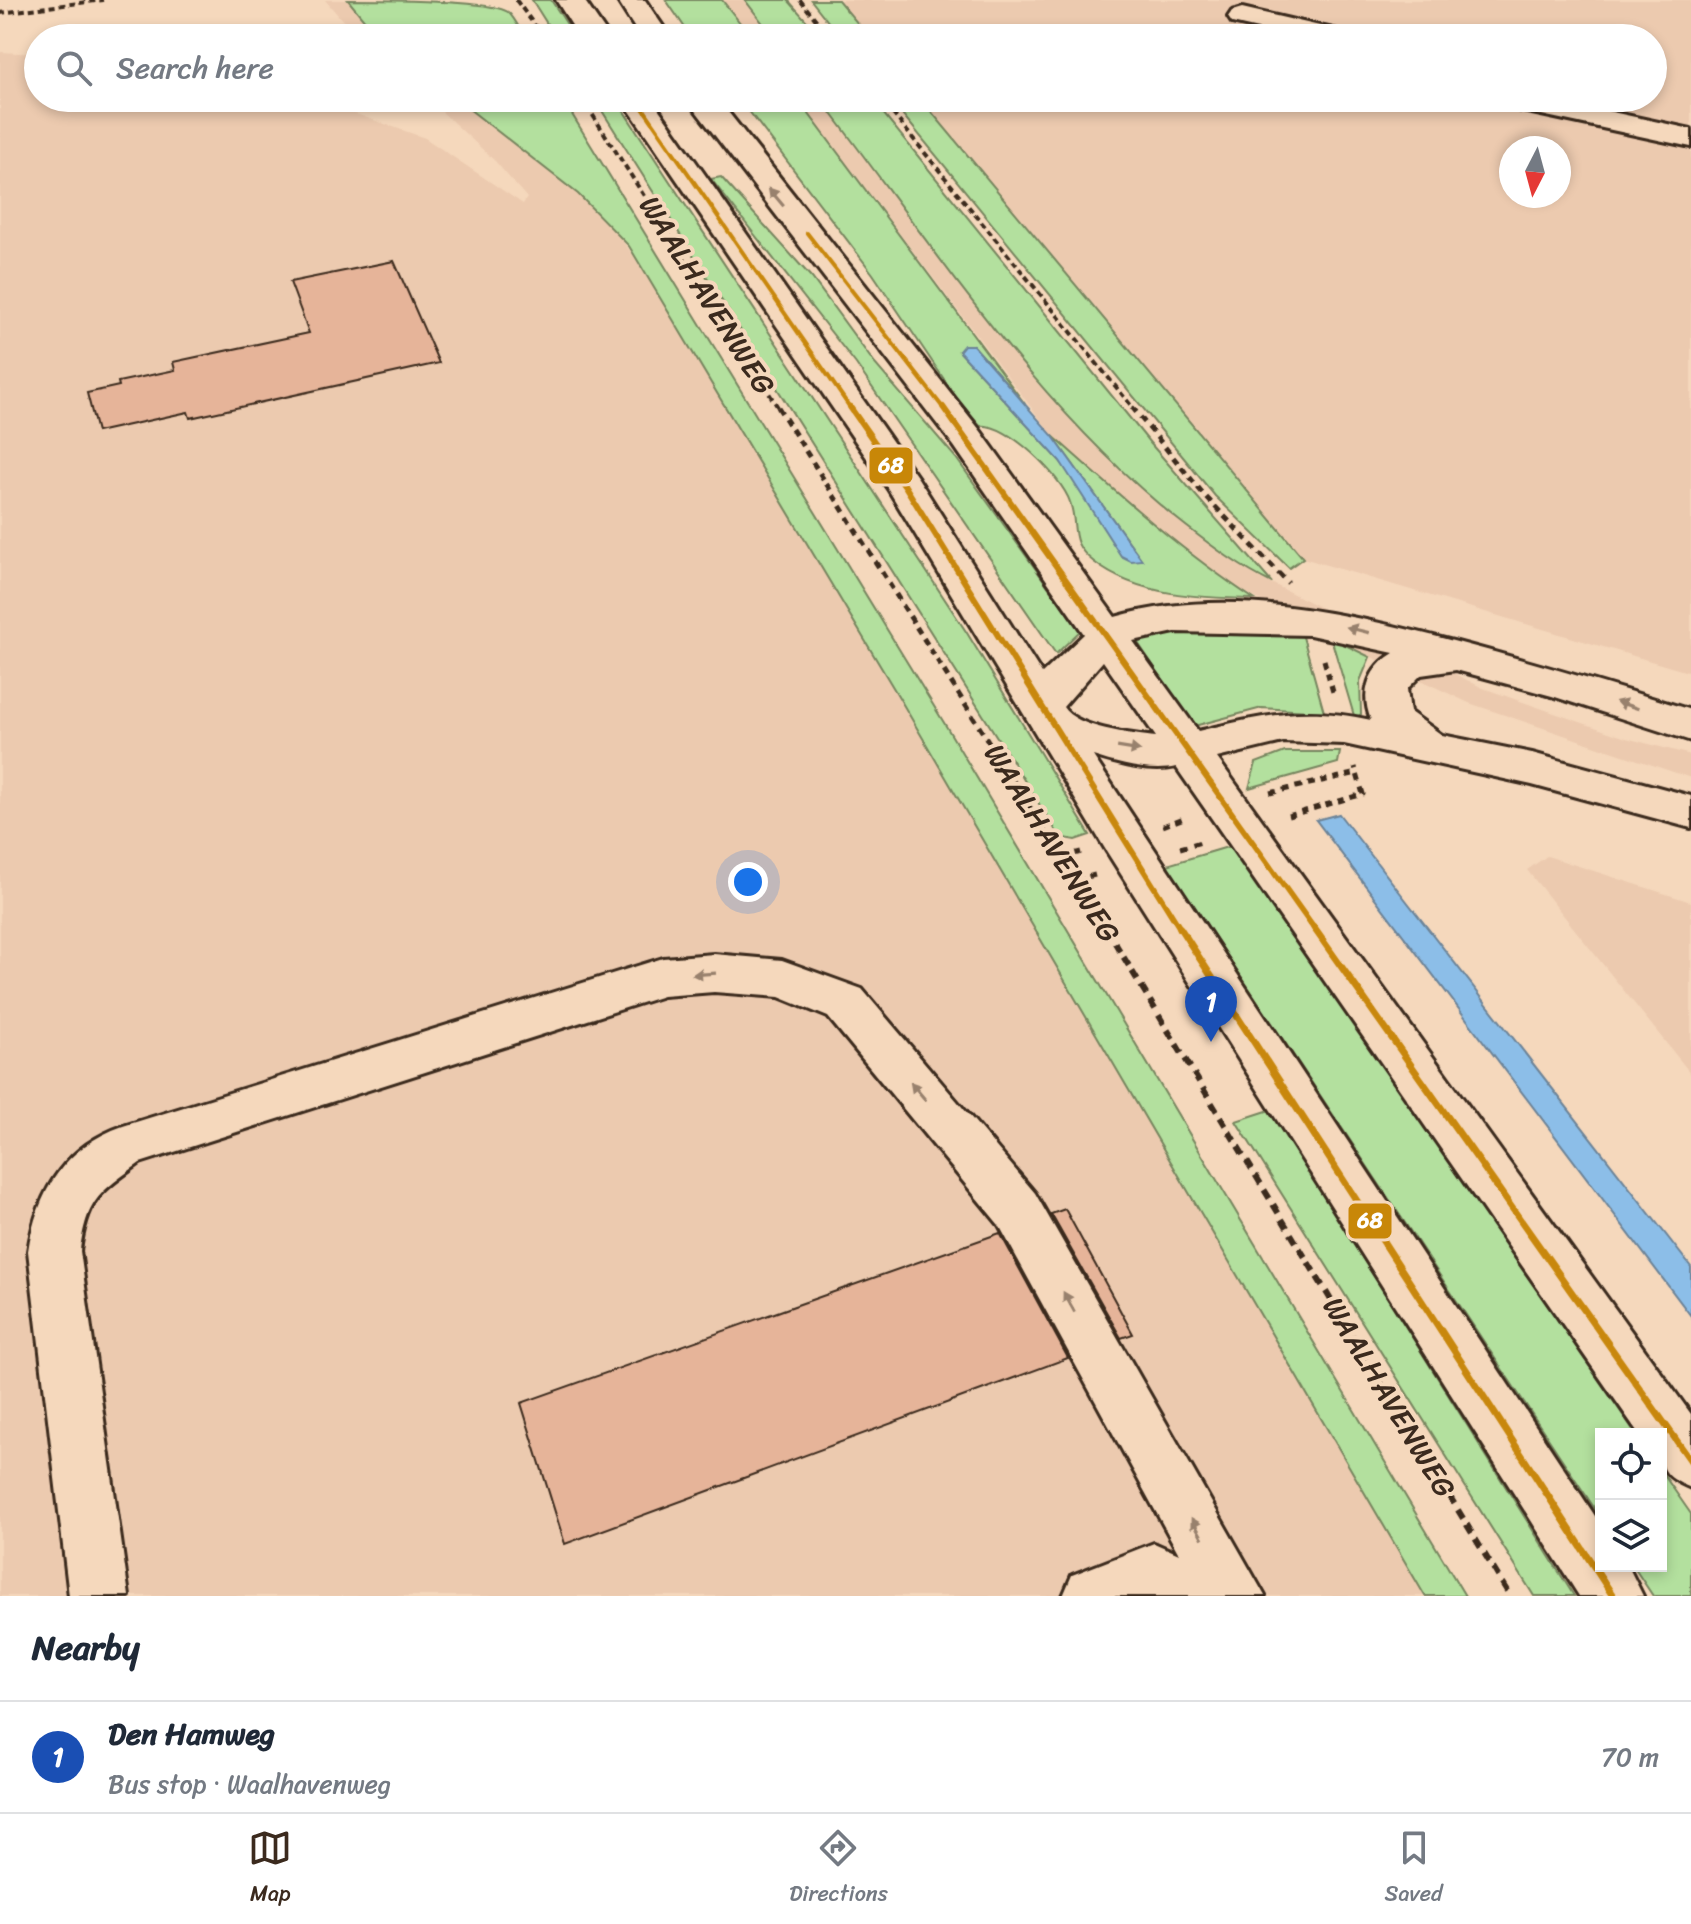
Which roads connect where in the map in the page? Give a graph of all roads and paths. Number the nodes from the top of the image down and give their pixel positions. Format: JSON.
{"nodes":[{"id":1,"x":103,"y":0,"type":"edge"},
{"id":2,"x":516,"y":0,"type":"edge"},
{"id":3,"x":570,"y":0,"type":"edge"},
{"id":4,"x":631,"y":0,"type":"edge"},
{"id":5,"x":800,"y":0,"type":"edge"},
{"id":6,"x":0,"y":14,"type":"edge"},
{"id":7,"x":534,"y":24,"type":"edge"},
{"id":8,"x":586,"y":24,"type":"edge"},
{"id":9,"x":647,"y":24,"type":"edge"},
{"id":10,"x":820,"y":24,"type":"edge"},
{"id":11,"x":591,"y":112,"type":"edge"},
{"id":12,"x":646,"y":112,"type":"edge"},
{"id":13,"x":712,"y":112,"type":"edge"},
{"id":14,"x":891,"y":112,"type":"edge"},
{"id":15,"x":1569,"y":112,"type":"edge"},
{"id":16,"x":1691,"y":138,"type":"edge"},
{"id":17,"x":1064,"y":577,"type":"junction"},
{"id":18,"x":1175,"y":618,"type":"junction"},
{"id":19,"x":1310,"y":621,"type":"junction"},
{"id":20,"x":1109,"y":636,"type":"junction"},
{"id":21,"x":1475,"y":662,"type":"junction"},
{"id":22,"x":1048,"y":717,"type":"junction"},
{"id":23,"x":1691,"y":726,"type":"edge"},
{"id":24,"x":1344,"y":729,"type":"junction"},
{"id":25,"x":1427,"y":745,"type":"junction"},
{"id":26,"x":1188,"y":750,"type":"junction"},
{"id":27,"x":1356,"y":773,"type":"dead end"},
{"id":28,"x":1691,"y":812,"type":"edge"},
{"id":29,"x":1691,"y":1461,"type":"edge"},
{"id":30,"x":99,"y":1596,"type":"edge"},
{"id":31,"x":1093,"y":1596,"type":"edge"},
{"id":32,"x":1196,"y":1596,"type":"edge"},
{"id":33,"x":1235,"y":1596,"type":"edge"},
{"id":34,"x":1510,"y":1596,"type":"edge"},
{"id":35,"x":1613,"y":1596,"type":"edge"}],
"edges":[{"from":1,"to":6,"type":"path"},
{"from":2,"to":7,"type":"path"},
{"from":3,"to":8,"type":"street"},
{"from":4,"to":9,"type":"street"},
{"from":5,"to":10,"type":"path"},
{"from":11,"to":34,"type":"path","name":"WAALHAVENWEG"},
{"from":12,"to":22,"type":"street","name":"WAALHAVENWEG"},
{"from":17,"to":13,"type":"street","one_way":true},
{"from":14,"to":19,"type":"path"},
{"from":15,"to":16,"type":"street"},
{"from":17,"to":18,"type":"street"},
{"from":17,"to":20,"type":"street"},
{"from":18,"to":19,"type":"street"},
{"from":18,"to":20,"type":"street"},
{"from":21,"to":19,"type":"street","one_way":true},
{"from":19,"to":24,"type":"path"},
{"from":20,"to":22,"type":"street"},
{"from":20,"to":26,"type":"street"},
{"from":23,"to":21,"type":"street","one_way":true},
{"from":21,"to":25,"type":"street"},
{"from":22,"to":26,"type":"street","one_way":true},
{"from":22,"to":35,"type":"street","name":"WAALHAVENWEG"},
{"from":24,"to":25,"type":"street"},
{"from":24,"to":26,"type":"street"},
{"from":24,"to":27,"type":"path"},
{"from":25,"to":28,"type":"street"},
{"from":26,"to":29,"type":"street"},
{"from":33,"to":30,"type":"street","one_way":true},
{"from":31,"to":32,"type":"street"}]}
